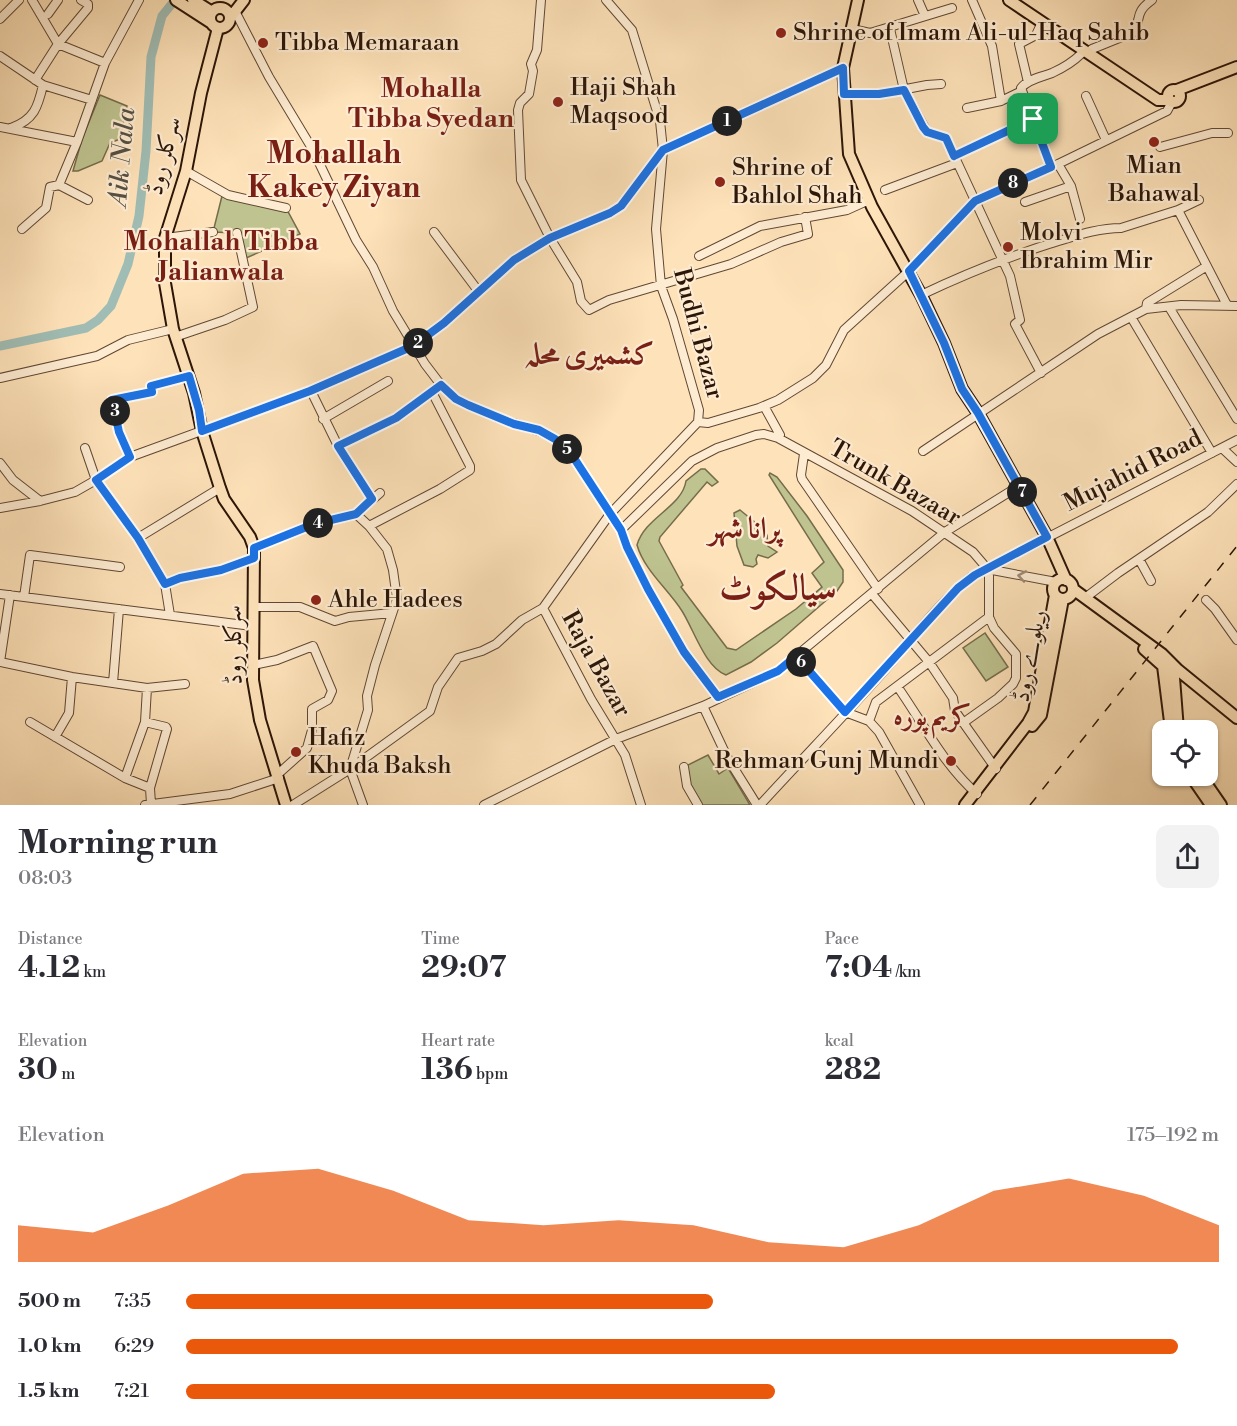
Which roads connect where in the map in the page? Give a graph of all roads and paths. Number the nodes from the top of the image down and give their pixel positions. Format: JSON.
{"nodes":[{"id":1,"x":20,"y":0,"type":"edge"},
{"id":2,"x":32,"y":0,"type":"edge"},
{"id":3,"x":58,"y":0,"type":"edge"},
{"id":4,"x":81,"y":0,"type":"edge"},
{"id":5,"x":139,"y":0,"type":"edge"},
{"id":6,"x":176,"y":0,"type":"edge"},
{"id":7,"x":244,"y":0,"type":"edge"},
{"id":8,"x":541,"y":0,"type":"edge"},
{"id":9,"x":606,"y":0,"type":"edge"},
{"id":10,"x":858,"y":0,"type":"edge"},
{"id":11,"x":918,"y":0,"type":"edge"},
{"id":12,"x":972,"y":0,"type":"edge"},
{"id":13,"x":1009,"y":0,"type":"edge"},
{"id":14,"x":1020,"y":0,"type":"edge"},
{"id":15,"x":1152,"y":0,"type":"edge"},
{"id":16,"x":952,"y":8,"type":"dead end"},
{"id":17,"x":216,"y":13,"type":"edge"},
{"id":18,"x":48,"y":14,"type":"dead end"},
{"id":19,"x":925,"y":16,"type":"junction"},
{"id":20,"x":0,"y":19,"type":"edge"},
{"id":21,"x":1042,"y":22,"type":"junction"},
{"id":22,"x":890,"y":29,"type":"junction"},
{"id":23,"x":852,"y":30,"type":"junction"},
{"id":24,"x":58,"y":44,"type":"junction"},
{"id":25,"x":1087,"y":49,"type":"junction"},
{"id":26,"x":0,"y":56,"type":"edge"},
{"id":27,"x":105,"y":63,"type":"junction"},
{"id":28,"x":1237,"y":67,"type":"edge"},
{"id":29,"x":843,"y":68,"type":"junction"},
{"id":30,"x":1237,"y":74,"type":"edge"},
{"id":31,"x":35,"y":80,"type":"junction"},
{"id":32,"x":1028,"y":82,"type":"junction"},
{"id":33,"x":940,"y":84,"type":"dead end"},
{"id":34,"x":43,"y":85,"type":"junction"},
{"id":35,"x":904,"y":90,"type":"junction"},
{"id":36,"x":1022,"y":91,"type":"junction"},
{"id":37,"x":844,"y":94,"type":"junction"},
{"id":38,"x":1086,"y":96,"type":"dead end"},
{"id":39,"x":1173,"y":97,"type":"junction"},
{"id":40,"x":92,"y":100,"type":"junction"},
{"id":41,"x":1001,"y":101,"type":"junction"},
{"id":42,"x":967,"y":108,"type":"dead end"},
{"id":43,"x":1033,"y":119,"type":"junction"},
{"id":44,"x":4,"y":128,"type":"edge"},
{"id":45,"x":1228,"y":133,"type":"dead end"},
{"id":46,"x":1106,"y":140,"type":"junction"},
{"id":47,"x":77,"y":142,"type":"junction"},
{"id":48,"x":1160,"y":147,"type":"dead end"},
{"id":49,"x":663,"y":150,"type":"junction"},
{"id":50,"x":955,"y":159,"type":"junction"},
{"id":51,"x":1055,"y":165,"type":"junction"},
{"id":52,"x":186,"y":171,"type":"junction"},
{"id":53,"x":59,"y":185,"type":"junction"},
{"id":54,"x":1071,"y":186,"type":"junction"},
{"id":55,"x":885,"y":190,"type":"dead end"},
{"id":56,"x":88,"y":200,"type":"dead end"},
{"id":57,"x":869,"y":200,"type":"junction"},
{"id":58,"x":1199,"y":200,"type":"dead end"},
{"id":59,"x":975,"y":201,"type":"junction"},
{"id":60,"x":1025,"y":202,"type":"dead end"},
{"id":61,"x":286,"y":208,"type":"dead end"},
{"id":62,"x":1178,"y":210,"type":"junction"},
{"id":63,"x":805,"y":218,"type":"junction"},
{"id":64,"x":1080,"y":219,"type":"dead end"},
{"id":65,"x":22,"y":230,"type":"dead end"},
{"id":66,"x":213,"y":232,"type":"dead end"},
{"id":67,"x":434,"y":232,"type":"dead end"},
{"id":68,"x":237,"y":233,"type":"dead end"},
{"id":69,"x":165,"y":238,"type":"junction"},
{"id":70,"x":550,"y":238,"type":"junction"},
{"id":71,"x":699,"y":256,"type":"dead end"},
{"id":72,"x":1002,"y":259,"type":"junction"},
{"id":73,"x":1207,"y":266,"type":"junction"},
{"id":74,"x":909,"y":271,"type":"junction"},
{"id":75,"x":661,"y":286,"type":"junction"},
{"id":76,"x":479,"y":292,"type":"junction"},
{"id":77,"x":921,"y":295,"type":"junction"},
{"id":78,"x":1227,"y":305,"type":"junction"},
{"id":79,"x":1237,"y":306,"type":"edge"},
{"id":80,"x":1169,"y":307,"type":"junction"},
{"id":81,"x":1146,"y":309,"type":"junction"},
{"id":82,"x":1131,"y":317,"type":"junction"},
{"id":83,"x":174,"y":333,"type":"junction"},
{"id":84,"x":413,"y":346,"type":"junction"},
{"id":85,"x":1041,"y":373,"type":"junction"},
{"id":86,"x":189,"y":376,"type":"junction"},
{"id":87,"x":0,"y":378,"type":"edge"},
{"id":88,"x":388,"y":381,"type":"dead end"},
{"id":89,"x":441,"y":385,"type":"junction"},
{"id":90,"x":310,"y":391,"type":"junction"},
{"id":91,"x":432,"y":392,"type":"junction"},
{"id":92,"x":764,"y":406,"type":"junction"},
{"id":93,"x":978,"y":413,"type":"junction"},
{"id":94,"x":323,"y":418,"type":"junction"},
{"id":95,"x":1237,"y":419,"type":"edge"},
{"id":96,"x":698,"y":422,"type":"junction"},
{"id":97,"x":202,"y":431,"type":"junction"},
{"id":98,"x":778,"y":438,"type":"junction"},
{"id":99,"x":1237,"y":440,"type":"edge"},
{"id":100,"x":338,"y":446,"type":"junction"},
{"id":101,"x":85,"y":448,"type":"dead end"},
{"id":102,"x":1222,"y":448,"type":"junction"},
{"id":103,"x":923,"y":451,"type":"dead end"},
{"id":104,"x":1212,"y":453,"type":"junction"},
{"id":105,"x":804,"y":454,"type":"junction"},
{"id":106,"x":130,"y":457,"type":"junction"},
{"id":107,"x":1237,"y":462,"type":"edge"},
{"id":108,"x":0,"y":463,"type":"edge"},
{"id":109,"x":96,"y":480,"type":"junction"},
{"id":110,"x":1237,"y":484,"type":"edge"},
{"id":111,"x":1019,"y":486,"type":"junction"},
{"id":112,"x":220,"y":488,"type":"junction"},
{"id":113,"x":380,"y":493,"type":"dead end"},
{"id":114,"x":372,"y":499,"type":"junction"},
{"id":115,"x":40,"y":501,"type":"junction"},
{"id":116,"x":0,"y":507,"type":"edge"},
{"id":117,"x":356,"y":514,"type":"junction"},
{"id":118,"x":610,"y":514,"type":"junction"},
{"id":119,"x":369,"y":526,"type":"junction"},
{"id":120,"x":621,"y":530,"type":"junction"},
{"id":121,"x":945,"y":532,"type":"junction"},
{"id":122,"x":1047,"y":537,"type":"junction"},
{"id":123,"x":138,"y":538,"type":"junction"},
{"id":124,"x":254,"y":553,"type":"junction"},
{"id":125,"x":1139,"y":559,"type":"junction"},
{"id":126,"x":120,"y":567,"type":"dead end"},
{"id":127,"x":987,"y":569,"type":"junction"},
{"id":128,"x":1061,"y":581,"type":"junction"},
{"id":129,"x":1151,"y":581,"type":"dead end"},
{"id":130,"x":165,"y":584,"type":"junction"},
{"id":131,"x":875,"y":591,"type":"junction"},
{"id":132,"x":0,"y":594,"type":"edge"},
{"id":133,"x":10,"y":595,"type":"junction"},
{"id":134,"x":1066,"y":595,"type":"junction"},
{"id":135,"x":24,"y":597,"type":"junction"},
{"id":136,"x":1086,"y":598,"type":"junction"},
{"id":137,"x":1206,"y":600,"type":"dead end"},
{"id":138,"x":254,"y":607,"type":"junction"},
{"id":139,"x":543,"y":608,"type":"junction"},
{"id":140,"x":120,"y":609,"type":"junction"},
{"id":141,"x":392,"y":612,"type":"junction"},
{"id":142,"x":170,"y":615,"type":"junction"},
{"id":143,"x":989,"y":617,"type":"junction"},
{"id":144,"x":252,"y":626,"type":"junction"},
{"id":145,"x":910,"y":639,"type":"junction"},
{"id":146,"x":1237,"y":640,"type":"edge"},
{"id":147,"x":796,"y":656,"type":"junction"},
{"id":148,"x":0,"y":662,"type":"edge"},
{"id":149,"x":929,"y":662,"type":"junction"},
{"id":150,"x":253,"y":665,"type":"junction"},
{"id":151,"x":1168,"y":666,"type":"junction"},
{"id":152,"x":72,"y":677,"type":"junction"},
{"id":153,"x":113,"y":683,"type":"junction"},
{"id":154,"x":185,"y":684,"type":"dead end"},
{"id":155,"x":897,"y":686,"type":"junction"},
{"id":156,"x":147,"y":688,"type":"junction"},
{"id":157,"x":718,"y":697,"type":"junction"},
{"id":158,"x":703,"y":706,"type":"junction"},
{"id":159,"x":845,"y":712,"type":"junction"},
{"id":160,"x":1237,"y":718,"type":"edge"},
{"id":161,"x":1171,"y":720,"type":"edge"},
{"id":162,"x":1176,"y":720,"type":"edge"},
{"id":163,"x":869,"y":721,"type":"junction"},
{"id":164,"x":30,"y":722,"type":"dead end"},
{"id":165,"x":145,"y":722,"type":"junction"},
{"id":166,"x":963,"y":723,"type":"junction"},
{"id":167,"x":55,"y":737,"type":"junction"},
{"id":168,"x":616,"y":739,"type":"junction"},
{"id":169,"x":684,"y":767,"type":"dead end"},
{"id":170,"x":995,"y":768,"type":"junction"},
{"id":171,"x":350,"y":769,"type":"junction"},
{"id":172,"x":279,"y":776,"type":"junction"},
{"id":173,"x":124,"y":778,"type":"junction"},
{"id":174,"x":1198,"y":786,"type":"edge"},
{"id":175,"x":1208,"y":786,"type":"edge"},
{"id":176,"x":150,"y":788,"type":"junction"},
{"id":177,"x":976,"y":794,"type":"junction"},
{"id":178,"x":148,"y":805,"type":"edge"},
{"id":179,"x":286,"y":805,"type":"edge"},
{"id":180,"x":293,"y":805,"type":"edge"},
{"id":181,"x":363,"y":805,"type":"edge"},
{"id":182,"x":484,"y":805,"type":"edge"},
{"id":183,"x":641,"y":805,"type":"edge"},
{"id":184,"x":698,"y":805,"type":"edge"},
{"id":185,"x":759,"y":805,"type":"edge"},
{"id":186,"x":920,"y":805,"type":"edge"},
{"id":187,"x":965,"y":805,"type":"edge"},
{"id":188,"x":970,"y":805,"type":"edge"},
{"id":189,"x":1211,"y":805,"type":"edge"},
{"id":190,"x":1221,"y":805,"type":"edge"}],
"edges":[{"from":1,"to":20,"type":"street"},
{"from":2,"to":24,"type":"street"},
{"from":3,"to":18,"type":"street"},
{"from":4,"to":24,"type":"street"},
{"from":5,"to":27,"type":"street"},
{"from":6,"to":17,"type":"main road"},
{"from":7,"to":17,"type":"main road"},
{"from":8,"to":70,"type":"street"},
{"from":9,"to":49,"type":"street","name":"Budhi Bazar"},
{"from":10,"to":23,"type":"main road"},
{"from":11,"to":19,"type":"street"},
{"from":12,"to":41,"type":"street"},
{"from":13,"to":21,"type":"main road"},
{"from":14,"to":25,"type":"main road"},
{"from":15,"to":25,"type":"street"},
{"from":16,"to":19,"type":"street"},
{"from":17,"to":52,"type":"main road","name":"سرکلر روڈ"},
{"from":17,"to":84,"type":"street"},
{"from":19,"to":22,"type":"street"},
{"from":21,"to":25,"type":"main road"},
{"from":21,"to":32,"type":"street"},
{"from":22,"to":23,"type":"street"},
{"from":22,"to":35,"type":"street"},
{"from":23,"to":29,"type":"main road"},
{"from":24,"to":27,"type":"street"},
{"from":24,"to":31,"type":"street"},
{"from":25,"to":32,"type":"street"},
{"from":25,"to":39,"type":"main road"},
{"from":26,"to":31,"type":"street"},
{"from":27,"to":40,"type":"street"},
{"from":28,"to":39,"type":"main road"},
{"from":29,"to":37,"type":"main road"},
{"from":29,"to":49,"type":"street"},
{"from":30,"to":39,"type":"main road"},
{"from":31,"to":34,"type":"street"},
{"from":32,"to":36,"type":"street"},
{"from":33,"to":35,"type":"street"},
{"from":34,"to":40,"type":"street"},
{"from":34,"to":44,"type":"street"},
{"from":35,"to":37,"type":"street"},
{"from":35,"to":50,"type":"street"},
{"from":36,"to":41,"type":"street"},
{"from":36,"to":43,"type":"street"},
{"from":37,"to":57,"type":"main road"},
{"from":38,"to":46,"type":"street"},
{"from":39,"to":46,"type":"street"},
{"from":40,"to":47,"type":"street"},
{"from":41,"to":42,"type":"street"},
{"from":43,"to":50,"type":"street"},
{"from":43,"to":51,"type":"street"},
{"from":44,"to":47,"type":"street"},
{"from":45,"to":48,"type":"street"},
{"from":46,"to":51,"type":"street"},
{"from":47,"to":53,"type":"street"},
{"from":49,"to":70,"type":"street"},
{"from":49,"to":75,"type":"street","name":"Budhi Bazar"},
{"from":50,"to":55,"type":"street"},
{"from":50,"to":59,"type":"street"},
{"from":51,"to":54,"type":"street"},
{"from":51,"to":59,"type":"street"},
{"from":52,"to":61,"type":"street"},
{"from":52,"to":69,"type":"main road","name":"سرکلر روڈ"},
{"from":53,"to":56,"type":"street"},
{"from":53,"to":65,"type":"street"},
{"from":54,"to":60,"type":"street"},
{"from":54,"to":64,"type":"street"},
{"from":57,"to":63,"type":"street"},
{"from":57,"to":74,"type":"main road"},
{"from":58,"to":62,"type":"street"},
{"from":59,"to":72,"type":"street"},
{"from":59,"to":74,"type":"street"},
{"from":62,"to":72,"type":"street"},
{"from":62,"to":73,"type":"street"},
{"from":63,"to":71,"type":"street"},
{"from":63,"to":75,"type":"street"},
{"from":66,"to":69,"type":"street"},
{"from":67,"to":76,"type":"street"},
{"from":68,"to":83,"type":"street"},
{"from":69,"to":83,"type":"main road","name":"سرکلر روڈ"},
{"from":70,"to":75,"type":"street"},
{"from":70,"to":76,"type":"street"},
{"from":72,"to":77,"type":"street"},
{"from":72,"to":85,"type":"street"},
{"from":73,"to":78,"type":"street"},
{"from":73,"to":81,"type":"street"},
{"from":74,"to":77,"type":"main road"},
{"from":74,"to":92,"type":"street"},
{"from":75,"to":96,"type":"street","name":"Budhi Bazar"},
{"from":76,"to":84,"type":"street"},
{"from":77,"to":93,"type":"main road"},
{"from":78,"to":79,"type":"street"},
{"from":78,"to":80,"type":"street"},
{"from":80,"to":81,"type":"street"},
{"from":80,"to":95,"type":"street"},
{"from":81,"to":82,"type":"street"},
{"from":82,"to":85,"type":"street"},
{"from":82,"to":104,"type":"street"},
{"from":83,"to":86,"type":"main road","name":"سرکلر روڈ"},
{"from":83,"to":87,"type":"street"},
{"from":84,"to":89,"type":"street"},
{"from":84,"to":90,"type":"street"},
{"from":85,"to":93,"type":"street"},
{"from":86,"to":97,"type":"main road","name":"سرکلر روڈ"},
{"from":86,"to":106,"type":"street"},
{"from":88,"to":94,"type":"street"},
{"from":89,"to":91,"type":"street"},
{"from":89,"to":118,"type":"street"},
{"from":90,"to":94,"type":"street"},
{"from":90,"to":97,"type":"street"},
{"from":91,"to":100,"type":"street"},
{"from":91,"to":119,"type":"street"},
{"from":92,"to":96,"type":"street"},
{"from":92,"to":98,"type":"street"},
{"from":93,"to":103,"type":"street"},
{"from":93,"to":111,"type":"main road"},
{"from":94,"to":100,"type":"street"},
{"from":96,"to":118,"type":"street"},
{"from":97,"to":106,"type":"street"},
{"from":97,"to":112,"type":"main road","name":"سرکلر روڈ"},
{"from":98,"to":105,"type":"street","name":"Trunk Bazaar"},
{"from":98,"to":120,"type":"street"},
{"from":99,"to":102,"type":"street","name":"Mujahid Road"},
{"from":100,"to":114,"type":"street"},
{"from":101,"to":109,"type":"street"},
{"from":102,"to":104,"type":"street","name":"Mujahid Road"},
{"from":102,"to":107,"type":"street"},
{"from":104,"to":122,"type":"street","name":"Mujahid Road"},
{"from":105,"to":121,"type":"street","name":"Trunk Bazaar"},
{"from":105,"to":131,"type":"street"},
{"from":106,"to":109,"type":"street"},
{"from":108,"to":115,"type":"street"},
{"from":109,"to":115,"type":"street"},
{"from":109,"to":123,"type":"street"},
{"from":110,"to":125,"type":"street"},
{"from":111,"to":121,"type":"street"},
{"from":111,"to":122,"type":"main road"},
{"from":112,"to":123,"type":"street"},
{"from":112,"to":124,"type":"main road","name":"سرکلر روڈ"},
{"from":113,"to":114,"type":"street"},
{"from":114,"to":117,"type":"street"},
{"from":115,"to":116,"type":"street"},
{"from":117,"to":119,"type":"street"},
{"from":117,"to":124,"type":"street"},
{"from":118,"to":120,"type":"street"},
{"from":118,"to":139,"type":"street"},
{"from":119,"to":141,"type":"street"},
{"from":120,"to":157,"type":"street"},
{"from":121,"to":127,"type":"street","name":"Trunk Bazaar"},
{"from":121,"to":131,"type":"street"},
{"from":122,"to":127,"type":"street","name":"Mujahid Road"},
{"from":122,"to":128,"type":"main road"},
{"from":123,"to":130,"type":"street"},
{"from":124,"to":130,"type":"street"},
{"from":124,"to":138,"type":"main road","name":"سرکلر روڈ"},
{"from":125,"to":129,"type":"street"},
{"from":125,"to":136,"type":"street"},
{"from":126,"to":135,"type":"street"},
{"from":128,"to":127,"type":"street","one_way":true},
{"from":127,"to":143,"type":"street"},
{"from":127,"to":145,"type":"street","name":"Mujahid Road"},
{"from":128,"to":134,"type":"main road"},
{"from":128,"to":134,"type":"main road","name":"ریلوے روڈ"},
{"from":130,"to":142,"type":"street"},
{"from":131,"to":145,"type":"street"},
{"from":131,"to":147,"type":"street"},
{"from":132,"to":133,"type":"street"},
{"from":133,"to":135,"type":"street"},
{"from":133,"to":148,"type":"street"},
{"from":134,"to":136,"type":"main road"},
{"from":134,"to":151,"type":"main road"},
{"from":134,"to":170,"type":"main road","name":"ریلوے روڈ"},
{"from":135,"to":140,"type":"street"},
{"from":136,"to":151,"type":"main road"},
{"from":137,"to":146,"type":"street"},
{"from":138,"to":141,"type":"street"},
{"from":138,"to":144,"type":"main road","name":"سرکلر روڈ"},
{"from":139,"to":168,"type":"street","name":"Raja Bazar"},
{"from":139,"to":171,"type":"street"},
{"from":140,"to":142,"type":"street"},
{"from":140,"to":153,"type":"street"},
{"from":141,"to":171,"type":"street"},
{"from":142,"to":144,"type":"street"},
{"from":143,"to":149,"type":"street"},
{"from":143,"to":166,"type":"street"},
{"from":144,"to":150,"type":"main road","name":"سرکلر روڈ"},
{"from":145,"to":149,"type":"street"},
{"from":145,"to":159,"type":"street","name":"Mujahid Road"},
{"from":147,"to":157,"type":"street"},
{"from":147,"to":159,"type":"street"},
{"from":148,"to":152,"type":"street"},
{"from":149,"to":155,"type":"street"},
{"from":149,"to":166,"type":"street"},
{"from":150,"to":172,"type":"main road","name":"سرکلر روڈ"},
{"from":150,"to":172,"type":"street"},
{"from":151,"to":160,"type":"main road"},
{"from":151,"to":161,"type":"main road"},
{"from":151,"to":162,"type":"main road"},
{"from":152,"to":153,"type":"street"},
{"from":152,"to":167,"type":"street"},
{"from":153,"to":156,"type":"street"},
{"from":154,"to":156,"type":"street"},
{"from":155,"to":163,"type":"street"},
{"from":155,"to":177,"type":"street"},
{"from":156,"to":165,"type":"street"},
{"from":157,"to":158,"type":"street"},
{"from":158,"to":168,"type":"street"},
{"from":158,"to":185,"type":"street"},
{"from":159,"to":163,"type":"street"},
{"from":159,"to":185,"type":"street","name":"Mujahid Road"},
{"from":163,"to":186,"type":"street"},
{"from":164,"to":167,"type":"street"},
{"from":165,"to":173,"type":"street"},
{"from":165,"to":176,"type":"street"},
{"from":166,"to":170,"type":"street"},
{"from":167,"to":173,"type":"street"},
{"from":168,"to":182,"type":"street"},
{"from":168,"to":183,"type":"street","name":"Raja Bazar"},
{"from":169,"to":184,"type":"street"},
{"from":170,"to":177,"type":"main road","name":"ریلوے روڈ"},
{"from":171,"to":180,"type":"street"},
{"from":171,"to":181,"type":"street"},
{"from":172,"to":178,"type":"street"},
{"from":172,"to":179,"type":"main road","name":"سرکلر روڈ"},
{"from":173,"to":176,"type":"street"},
{"from":174,"to":189,"type":"main road"},
{"from":175,"to":190,"type":"main road"},
{"from":176,"to":178,"type":"street"},
{"from":177,"to":187,"type":"main road"},
{"from":177,"to":188,"type":"main road","name":"ریلوے روڈ"}]}
